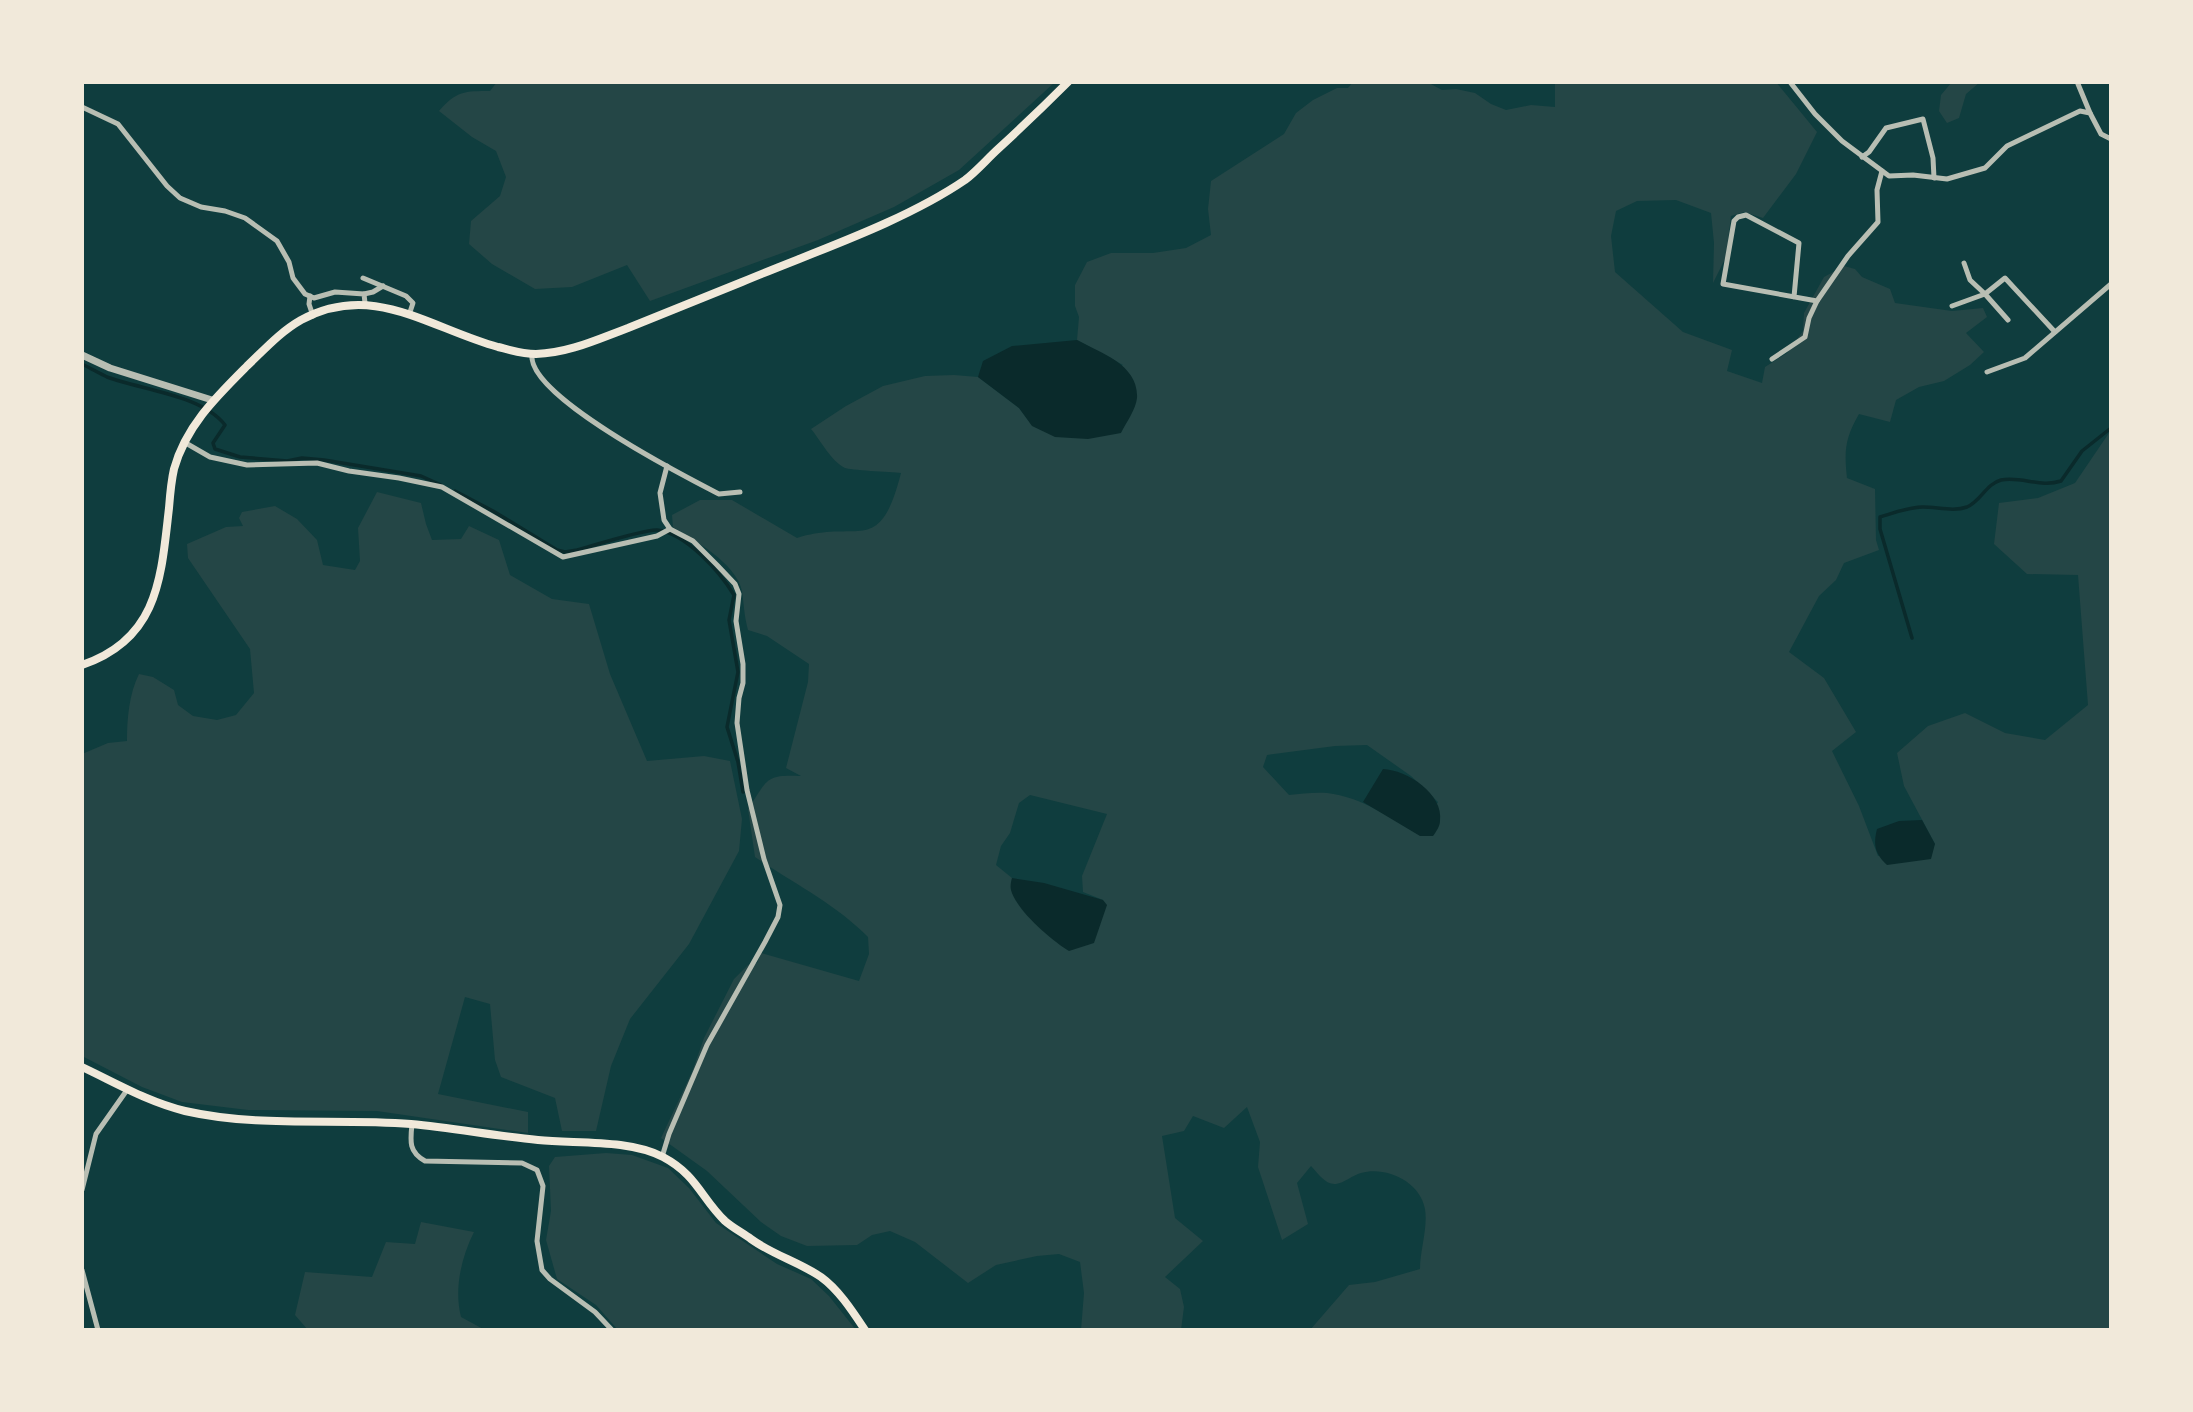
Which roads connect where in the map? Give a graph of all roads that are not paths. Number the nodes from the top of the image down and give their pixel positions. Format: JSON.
{"nodes":[{"id":1,"x":1068,"y":82,"type":"edge"},
{"id":2,"x":1790,"y":82,"type":"edge"},
{"id":3,"x":2078,"y":83,"type":"edge"},
{"id":4,"x":82,"y":107,"type":"edge"},
{"id":5,"x":2090,"y":113,"type":"junction"},
{"id":6,"x":2111,"y":139,"type":"edge"},
{"id":7,"x":1862,"y":157,"type":"junction"},
{"id":8,"x":1882,"y":171,"type":"junction"},
{"id":9,"x":1934,"y":178,"type":"junction"},
{"id":10,"x":1964,"y":263,"type":"dead end"},
{"id":11,"x":363,"y":278,"type":"dead end"},
{"id":12,"x":2111,"y":284,"type":"edge"},
{"id":13,"x":383,"y":285,"type":"junction"},
{"id":14,"x":364,"y":294,"type":"junction"},
{"id":15,"x":1984,"y":294,"type":"junction"},
{"id":16,"x":310,"y":296,"type":"junction"},
{"id":17,"x":1794,"y":297,"type":"junction"},
{"id":18,"x":1817,"y":301,"type":"junction"},
{"id":19,"x":365,"y":303,"type":"junction"},
{"id":20,"x":1952,"y":306,"type":"dead end"},
{"id":21,"x":409,"y":315,"type":"junction"},
{"id":22,"x":313,"y":316,"type":"junction"},
{"id":23,"x":2008,"y":320,"type":"dead end"},
{"id":24,"x":2055,"y":332,"type":"junction"},
{"id":25,"x":532,"y":354,"type":"junction"},
{"id":26,"x":82,"y":355,"type":"edge"},
{"id":27,"x":1772,"y":359,"type":"dead end"},
{"id":28,"x":1987,"y":372,"type":"dead end"},
{"id":29,"x":212,"y":400,"type":"junction"},
{"id":30,"x":184,"y":442,"type":"junction"},
{"id":31,"x":667,"y":466,"type":"junction"},
{"id":32,"x":740,"y":492,"type":"dead end"},
{"id":33,"x":670,"y":529,"type":"junction"},
{"id":34,"x":82,"y":665,"type":"edge"},
{"id":35,"x":82,"y":1068,"type":"edge"},
{"id":36,"x":127,"y":1090,"type":"junction"},
{"id":37,"x":412,"y":1124,"type":"junction"},
{"id":38,"x":662,"y":1157,"type":"junction"},
{"id":39,"x":82,"y":1190,"type":"edge"},
{"id":40,"x":82,"y":1270,"type":"edge"},
{"id":41,"x":98,"y":1330,"type":"edge"},
{"id":42,"x":612,"y":1330,"type":"edge"},
{"id":43,"x":865,"y":1330,"type":"edge"}],
"edges":[{"from":1,"to":25,"type":"main road"},
{"from":2,"to":7,"type":"street"},
{"from":3,"to":5,"type":"street"},
{"from":4,"to":16,"type":"street"},
{"from":5,"to":6,"type":"street"},
{"from":5,"to":9,"type":"street"},
{"from":7,"to":8,"type":"street"},
{"from":7,"to":9,"type":"street"},
{"from":8,"to":9,"type":"street"},
{"from":8,"to":18,"type":"street"},
{"from":10,"to":15,"type":"street"},
{"from":11,"to":13,"type":"street"},
{"from":12,"to":24,"type":"street"},
{"from":13,"to":14,"type":"street"},
{"from":13,"to":21,"type":"street"},
{"from":14,"to":16,"type":"street"},
{"from":14,"to":19,"type":"street"},
{"from":15,"to":20,"type":"street"},
{"from":15,"to":23,"type":"street"},
{"from":15,"to":24,"type":"street"},
{"from":16,"to":22,"type":"street"},
{"from":17,"to":17,"type":"street"},
{"from":17,"to":18,"type":"street"},
{"from":18,"to":27,"type":"street"},
{"from":19,"to":21,"type":"main road"},
{"from":19,"to":22,"type":"main road"},
{"from":21,"to":25,"type":"main road"},
{"from":22,"to":29,"type":"main road"},
{"from":24,"to":28,"type":"street"},
{"from":25,"to":31,"type":"street"},
{"from":26,"to":29,"type":"street"},
{"from":29,"to":30,"type":"main road"},
{"from":30,"to":33,"type":"street"},
{"from":30,"to":34,"type":"main road"},
{"from":31,"to":32,"type":"street"},
{"from":31,"to":33,"type":"street"},
{"from":33,"to":38,"type":"street"},
{"from":35,"to":36,"type":"main road"},
{"from":36,"to":37,"type":"main road"},
{"from":36,"to":39,"type":"street"},
{"from":37,"to":38,"type":"main road"},
{"from":37,"to":42,"type":"street"},
{"from":38,"to":43,"type":"main road"},
{"from":40,"to":41,"type":"street"}]}
